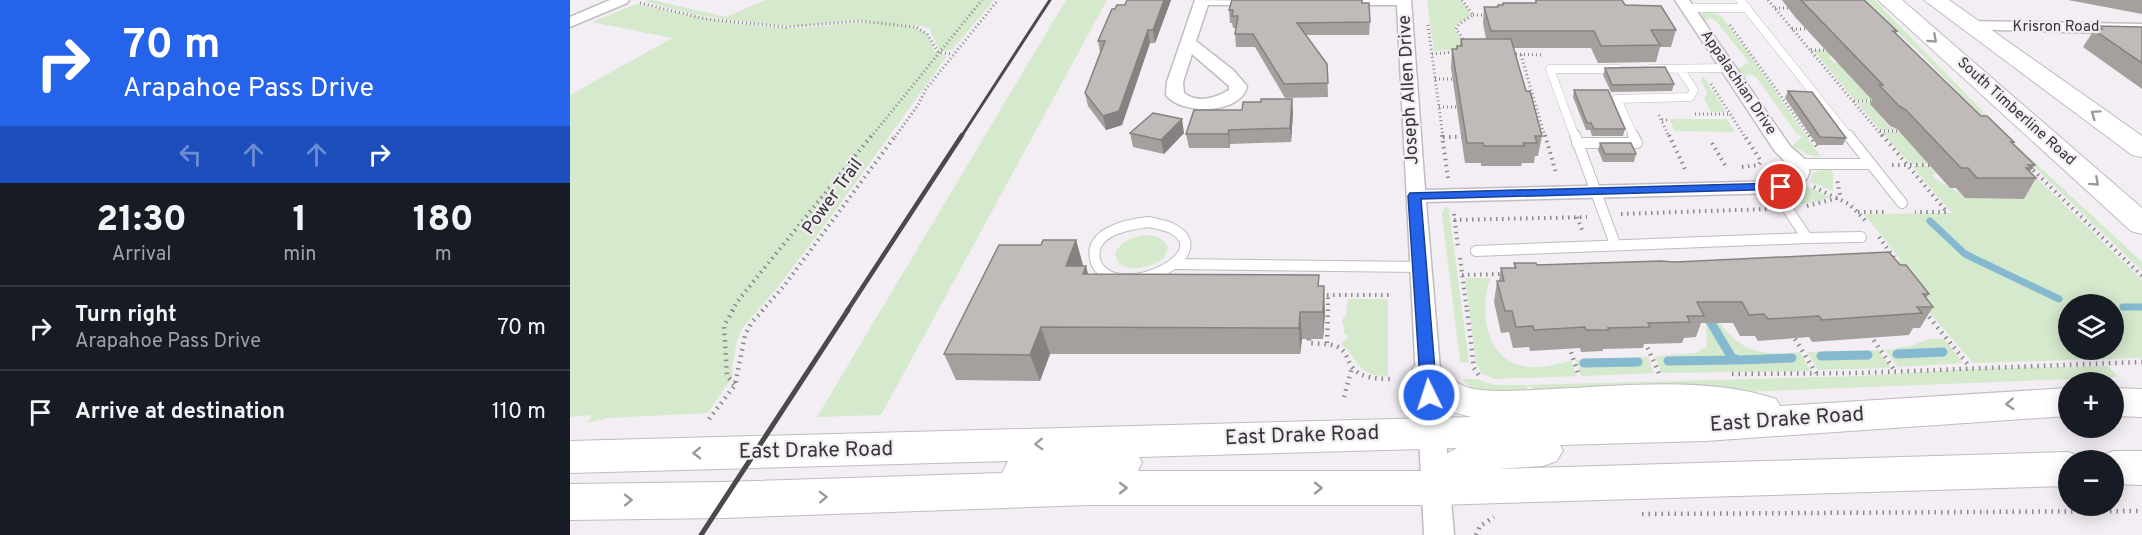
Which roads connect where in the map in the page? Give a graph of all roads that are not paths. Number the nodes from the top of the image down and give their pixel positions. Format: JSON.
{"nodes":[{"id":1,"x":1740,"y":0,"type":"edge"},
{"id":2,"x":1889,"y":0,"type":"edge"},
{"id":3,"x":1935,"y":0,"type":"edge"},
{"id":4,"x":629,"y":1,"type":"edge"},
{"id":5,"x":1202,"y":1,"type":"edge"},
{"id":6,"x":1273,"y":1,"type":"edge"},
{"id":7,"x":1319,"y":1,"type":"edge"},
{"id":8,"x":1404,"y":1,"type":"edge"},
{"id":9,"x":584,"y":2,"type":"dead end"},
{"id":10,"x":1685,"y":4,"type":"edge"},
{"id":11,"x":604,"y":7,"type":"junction"},
{"id":12,"x":1747,"y":8,"type":"junction"},
{"id":13,"x":570,"y":22,"type":"edge"},
{"id":14,"x":1969,"y":26,"type":"junction"},
{"id":15,"x":2142,"y":29,"type":"edge"},
{"id":16,"x":1189,"y":42,"type":"dead end"},
{"id":17,"x":1728,"y":68,"type":"junction"},
{"id":18,"x":1633,"y":69,"type":"edge"},
{"id":19,"x":1645,"y":69,"type":"edge"},
{"id":20,"x":1680,"y":69,"type":"junction"},
{"id":21,"x":1577,"y":143,"type":"junction"},
{"id":22,"x":2142,"y":149,"type":"edge"},
{"id":23,"x":1798,"y":164,"type":"junction"},
{"id":24,"x":1870,"y":164,"type":"junction"},
{"id":25,"x":1773,"y":187,"type":"junction"},
{"id":26,"x":1595,"y":191,"type":"junction"},
{"id":27,"x":1415,"y":196,"type":"junction"},
{"id":28,"x":1902,"y":203,"type":"dead end"},
{"id":29,"x":2142,"y":224,"type":"edge"},
{"id":30,"x":1861,"y":237,"type":"dead end"},
{"id":31,"x":1807,"y":238,"type":"junction"},
{"id":32,"x":1614,"y":244,"type":"junction"},
{"id":33,"x":1476,"y":251,"type":"dead end"},
{"id":34,"x":1175,"y":264,"type":"junction"},
{"id":35,"x":1420,"y":267,"type":"junction"},
{"id":36,"x":1410,"y":378,"type":"junction"},
{"id":37,"x":2058,"y":402,"type":"edge"},
{"id":38,"x":2124,"y":402,"type":"edge"},
{"id":39,"x":2142,"y":403,"type":"edge"},
{"id":40,"x":1795,"y":420,"type":"junction"},
{"id":41,"x":1432,"y":432,"type":"junction"},
{"id":42,"x":570,"y":457,"type":"edge"},
{"id":43,"x":2124,"y":468,"type":"edge"},
{"id":44,"x":2142,"y":468,"type":"edge"},
{"id":45,"x":2058,"y":469,"type":"edge"},
{"id":46,"x":1436,"y":488,"type":"junction"},
{"id":47,"x":943,"y":493,"type":"junction"},
{"id":48,"x":570,"y":502,"type":"edge"},
{"id":49,"x":1439,"y":535,"type":"edge"}],
"edges":[{"from":1,"to":12,"type":"lane"},
{"from":2,"to":29,"type":"main road","name":"South Timberline Road","one_way":true},
{"from":3,"to":14,"type":"main road","name":"South Timberline Road"},
{"from":4,"to":11,"type":"street"},
{"from":5,"to":6,"type":"street"},
{"from":5,"to":16,"type":"street"},
{"from":7,"to":8,"type":"street"},
{"from":8,"to":27,"type":"street","name":"Joseph Allen Drive"},
{"from":9,"to":11,"type":"street"},
{"from":10,"to":12,"type":"lane"},
{"from":10,"to":17,"type":"street","name":"Appalachian Drive"},
{"from":11,"to":13,"type":"street"},
{"from":12,"to":24,"type":"lane"},
{"from":14,"to":15,"type":"street","name":"Krisron Road"},
{"from":22,"to":14,"type":"main road","name":"South Timberline Road","one_way":true},
{"from":17,"to":20,"type":"lane"},
{"from":17,"to":23,"type":"street","name":"Appalachian Drive"},
{"from":18,"to":21,"type":"lane"},
{"from":19,"to":20,"type":"lane"},
{"from":20,"to":21,"type":"lane"},
{"from":21,"to":26,"type":"lane"},
{"from":23,"to":24,"type":"lane"},
{"from":23,"to":25,"type":"street"},
{"from":24,"to":28,"type":"lane"},
{"from":25,"to":26,"type":"street"},
{"from":25,"to":31,"type":"lane"},
{"from":26,"to":27,"type":"street"},
{"from":26,"to":32,"type":"lane"},
{"from":27,"to":35,"type":"street","name":"Joseph Allen Drive"},
{"from":30,"to":31,"type":"lane"},
{"from":31,"to":32,"type":"lane"},
{"from":32,"to":33,"type":"lane"},
{"from":34,"to":34,"type":"lane"},
{"from":34,"to":35,"type":"lane"},
{"from":35,"to":36,"type":"street","name":"Joseph Allen Drive"},
{"from":36,"to":40,"type":"main road"},
{"from":36,"to":41,"type":"street","name":"Joseph Allen Drive"},
{"from":37,"to":40,"type":"main road","name":"East Drake Road","one_way":true},
{"from":38,"to":39,"type":"main road"},
{"from":40,"to":41,"type":"main road","name":"East Drake Road"},
{"from":40,"to":46,"type":"main road"},
{"from":41,"to":42,"type":"main road","name":"East Drake Road","one_way":true},
{"from":41,"to":46,"type":"street","name":"Joseph Allen Drive"},
{"from":41,"to":47,"type":"main road"},
{"from":43,"to":44,"type":"main road"},
{"from":45,"to":46,"type":"main road"},
{"from":47,"to":46,"type":"main road","one_way":true},
{"from":46,"to":49,"type":"street","name":"Joseph Allen Drive"},
{"from":48,"to":47,"type":"main road","one_way":true}]}
